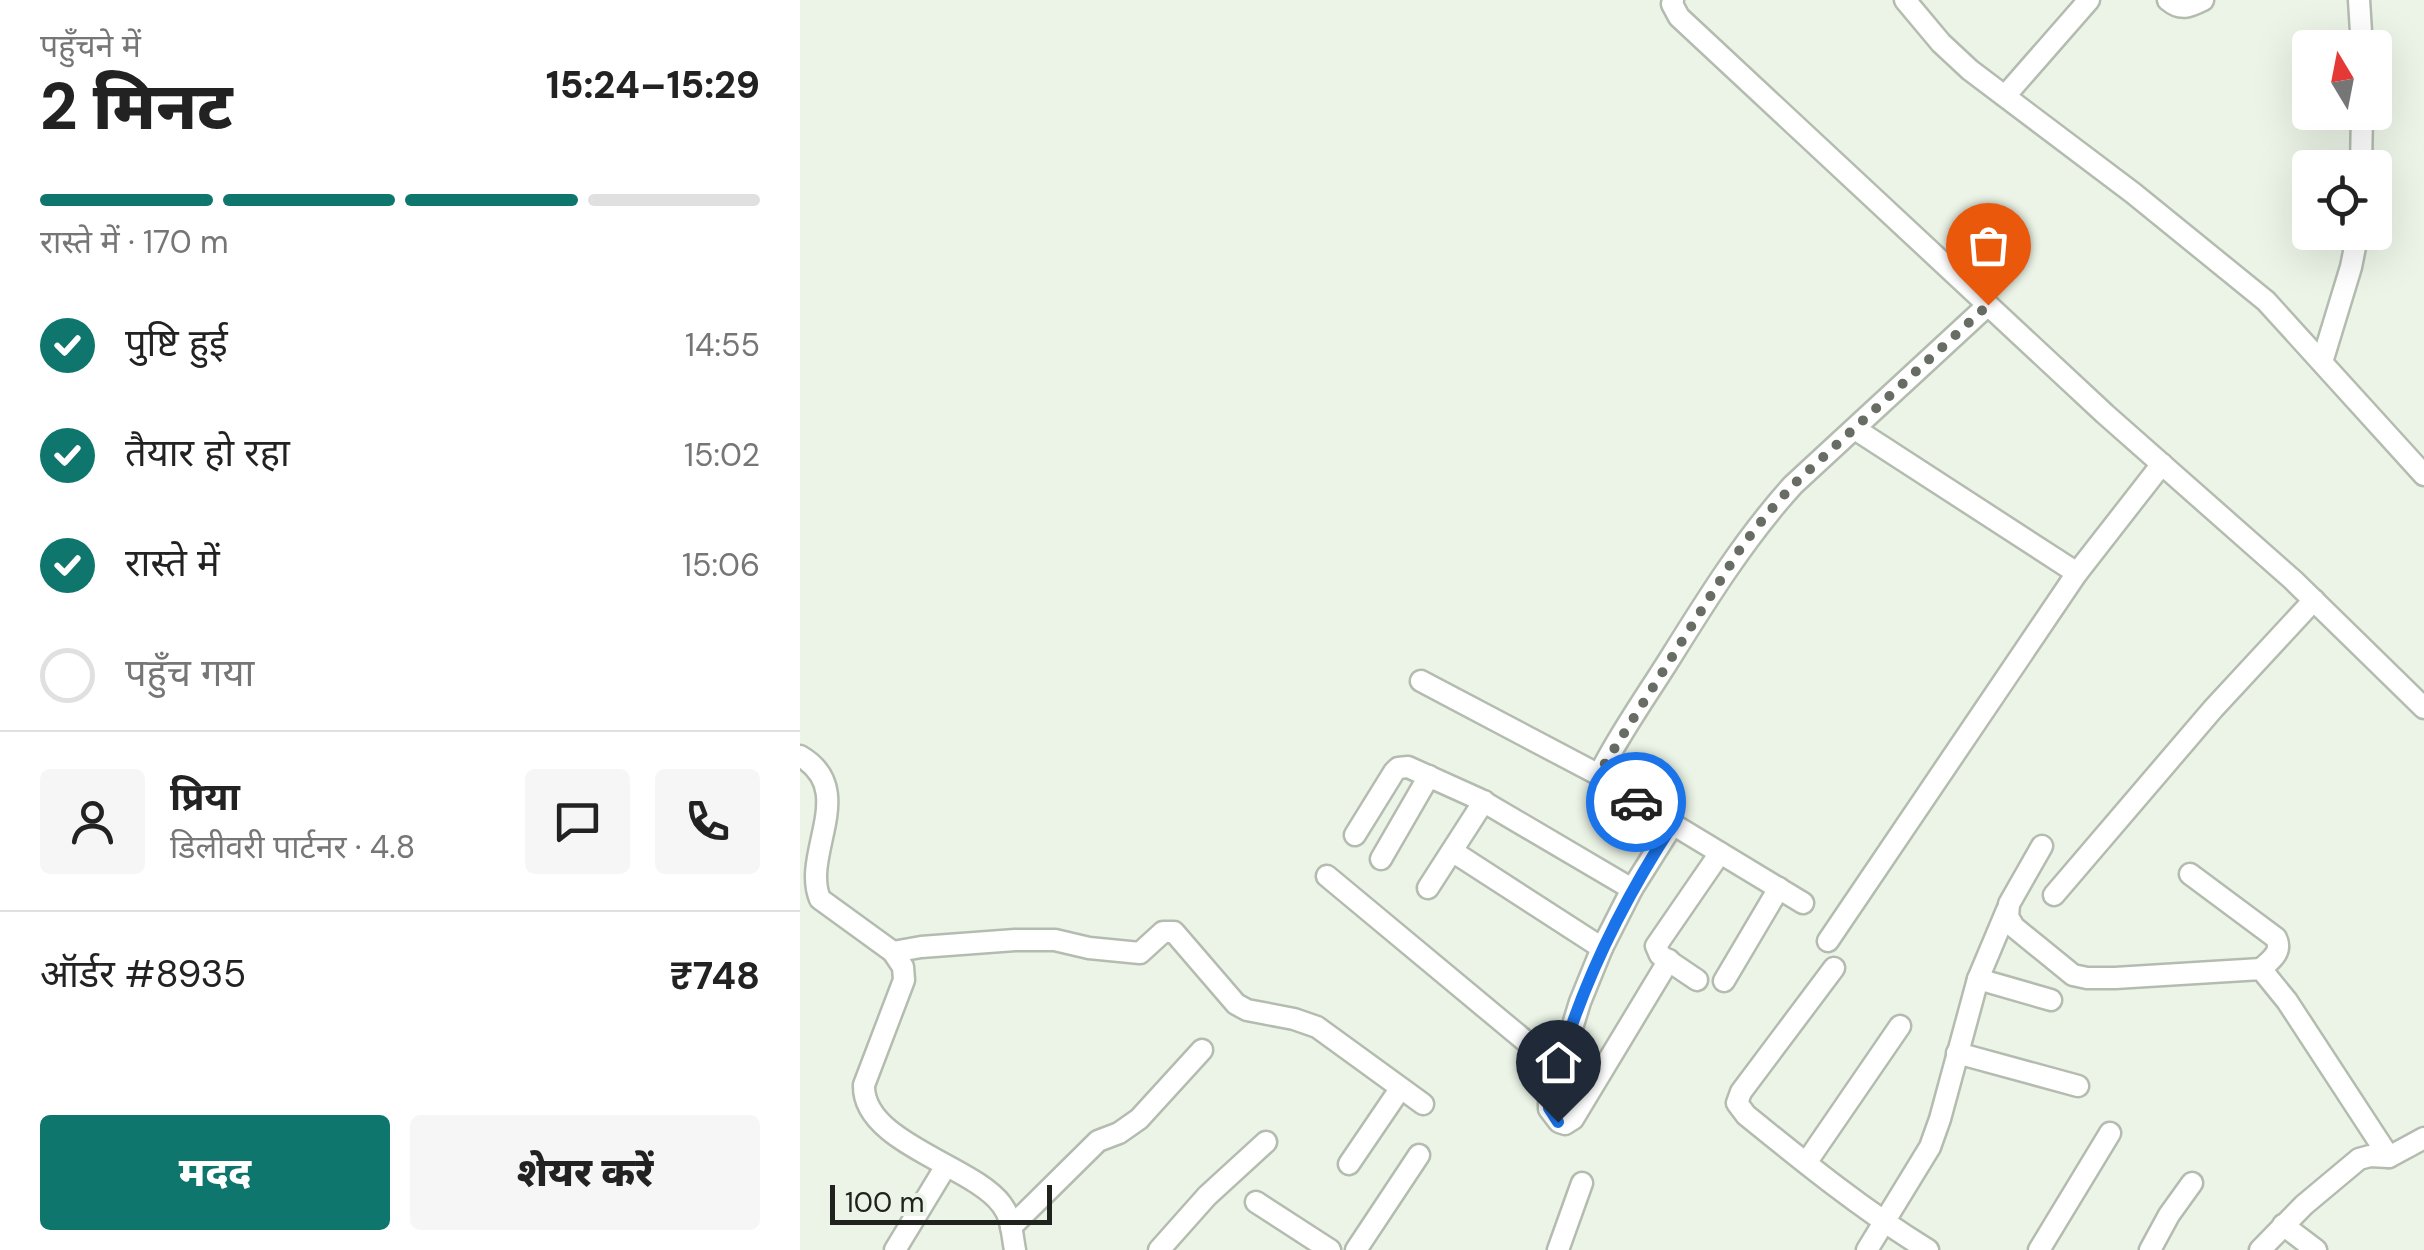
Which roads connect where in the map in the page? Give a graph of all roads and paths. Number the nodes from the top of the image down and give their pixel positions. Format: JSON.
{"nodes":[{"id":1,"x":1673,"y":0,"type":"edge"},
{"id":2,"x":1905,"y":0,"type":"edge"},
{"id":3,"x":2088,"y":0,"type":"edge"},
{"id":4,"x":2168,"y":0,"type":"edge"},
{"id":5,"x":2203,"y":0,"type":"edge"},
{"id":6,"x":2359,"y":0,"type":"edge"},
{"id":7,"x":2361,"y":30,"type":"edge"},
{"id":8,"x":2005,"y":96,"type":"junction"},
{"id":9,"x":2354,"y":250,"type":"edge"},
{"id":10,"x":1988,"y":305,"type":"junction"},
{"id":11,"x":2322,"y":362,"type":"junction"},
{"id":12,"x":1855,"y":429,"type":"junction"},
{"id":13,"x":2162,"y":464,"type":"junction"},
{"id":14,"x":2424,"y":475,"type":"edge"},
{"id":15,"x":2078,"y":573,"type":"junction"},
{"id":16,"x":2314,"y":600,"type":"junction"},
{"id":17,"x":1421,"y":681,"type":"dead end"},
{"id":18,"x":2424,"y":708,"type":"edge"},
{"id":19,"x":800,"y":756,"type":"edge"},
{"id":20,"x":1429,"y":776,"type":"junction"},
{"id":21,"x":1603,"y":777,"type":"junction"},
{"id":22,"x":1484,"y":801,"type":"junction"},
{"id":23,"x":1673,"y":824,"type":"junction"},
{"id":24,"x":1355,"y":835,"type":"dead end"},
{"id":25,"x":2042,"y":846,"type":"dead end"},
{"id":26,"x":1452,"y":851,"type":"junction"},
{"id":27,"x":1720,"y":852,"type":"junction"},
{"id":28,"x":1381,"y":859,"type":"dead end"},
{"id":29,"x":2190,"y":874,"type":"dead end"},
{"id":30,"x":1327,"y":876,"type":"dead end"},
{"id":31,"x":1428,"y":888,"type":"dead end"},
{"id":32,"x":1779,"y":888,"type":"junction"},
{"id":33,"x":1632,"y":889,"type":"junction"},
{"id":34,"x":2054,"y":895,"type":"dead end"},
{"id":35,"x":1803,"y":902,"type":"dead end"},
{"id":36,"x":2007,"y":910,"type":"junction"},
{"id":37,"x":1828,"y":941,"type":"dead end"},
{"id":38,"x":1602,"y":948,"type":"junction"},
{"id":39,"x":893,"y":952,"type":"junction"},
{"id":40,"x":1668,"y":960,"type":"junction"},
{"id":41,"x":1834,"y":968,"type":"dead end"},
{"id":42,"x":2261,"y":969,"type":"junction"},
{"id":43,"x":1697,"y":980,"type":"dead end"},
{"id":44,"x":1724,"y":980,"type":"dead end"},
{"id":45,"x":1978,"y":980,"type":"junction"},
{"id":46,"x":2051,"y":1000,"type":"dead end"},
{"id":47,"x":1900,"y":1026,"type":"dead end"},
{"id":48,"x":1202,"y":1050,"type":"dead end"},
{"id":49,"x":1957,"y":1053,"type":"junction"},
{"id":50,"x":1559,"y":1069,"type":"junction"},
{"id":51,"x":2078,"y":1086,"type":"dead end"},
{"id":52,"x":1400,"y":1089,"type":"junction"},
{"id":53,"x":1423,"y":1104,"type":"dead end"},
{"id":54,"x":2110,"y":1133,"type":"dead end"},
{"id":55,"x":2424,"y":1138,"type":"edge"},
{"id":56,"x":1266,"y":1142,"type":"dead end"},
{"id":57,"x":1419,"y":1155,"type":"dead end"},
{"id":58,"x":2389,"y":1157,"type":"junction"},
{"id":59,"x":1349,"y":1164,"type":"dead end"},
{"id":60,"x":1806,"y":1164,"type":"junction"},
{"id":61,"x":946,"y":1166,"type":"junction"},
{"id":62,"x":1582,"y":1183,"type":"dead end"},
{"id":63,"x":2192,"y":1184,"type":"dead end"},
{"id":64,"x":1256,"y":1202,"type":"dead end"},
{"id":65,"x":1884,"y":1223,"type":"junction"},
{"id":66,"x":2282,"y":1225,"type":"junction"},
{"id":67,"x":1012,"y":1227,"type":"junction"},
{"id":68,"x":895,"y":1250,"type":"edge"},
{"id":69,"x":1015,"y":1250,"type":"edge"},
{"id":70,"x":1158,"y":1250,"type":"edge"},
{"id":71,"x":1330,"y":1250,"type":"edge"},
{"id":72,"x":1356,"y":1250,"type":"edge"},
{"id":73,"x":1558,"y":1250,"type":"edge"},
{"id":74,"x":1867,"y":1250,"type":"edge"},
{"id":75,"x":1928,"y":1250,"type":"edge"},
{"id":76,"x":2039,"y":1250,"type":"edge"},
{"id":77,"x":2150,"y":1250,"type":"edge"},
{"id":78,"x":2260,"y":1250,"type":"edge"},
{"id":79,"x":2316,"y":1250,"type":"edge"}],
"edges":[{"from":1,"to":10,"type":"street"},
{"from":2,"to":8,"type":"street"},
{"from":3,"to":8,"type":"street"},
{"from":4,"to":5,"type":"street"},
{"from":6,"to":7,"type":"street"},
{"from":8,"to":11,"type":"street"},
{"from":9,"to":11,"type":"street"},
{"from":10,"to":12,"type":"street"},
{"from":10,"to":13,"type":"street"},
{"from":11,"to":14,"type":"street"},
{"from":12,"to":15,"type":"street"},
{"from":12,"to":21,"type":"street"},
{"from":13,"to":15,"type":"street"},
{"from":13,"to":16,"type":"street"},
{"from":15,"to":37,"type":"street"},
{"from":16,"to":18,"type":"street"},
{"from":16,"to":34,"type":"street"},
{"from":17,"to":21,"type":"street"},
{"from":19,"to":39,"type":"street"},
{"from":20,"to":22,"type":"street"},
{"from":20,"to":24,"type":"street"},
{"from":20,"to":28,"type":"street"},
{"from":21,"to":23,"type":"street"},
{"from":22,"to":26,"type":"street"},
{"from":22,"to":33,"type":"street"},
{"from":23,"to":27,"type":"street"},
{"from":23,"to":33,"type":"street"},
{"from":25,"to":36,"type":"street"},
{"from":26,"to":31,"type":"street"},
{"from":26,"to":38,"type":"street"},
{"from":27,"to":32,"type":"street"},
{"from":27,"to":40,"type":"street"},
{"from":29,"to":42,"type":"street"},
{"from":30,"to":50,"type":"street"},
{"from":32,"to":35,"type":"street"},
{"from":32,"to":44,"type":"street"},
{"from":33,"to":38,"type":"street"},
{"from":36,"to":42,"type":"street"},
{"from":36,"to":45,"type":"street"},
{"from":38,"to":50,"type":"street"},
{"from":39,"to":52,"type":"street"},
{"from":39,"to":61,"type":"street"},
{"from":40,"to":43,"type":"street"},
{"from":40,"to":50,"type":"street"},
{"from":41,"to":60,"type":"street"},
{"from":42,"to":58,"type":"street"},
{"from":45,"to":46,"type":"street"},
{"from":45,"to":49,"type":"street"},
{"from":47,"to":60,"type":"street"},
{"from":48,"to":67,"type":"street"},
{"from":49,"to":51,"type":"street"},
{"from":49,"to":65,"type":"street"},
{"from":52,"to":53,"type":"street"},
{"from":52,"to":59,"type":"street"},
{"from":54,"to":76,"type":"street"},
{"from":55,"to":58,"type":"street"},
{"from":56,"to":70,"type":"street"},
{"from":57,"to":72,"type":"street"},
{"from":58,"to":66,"type":"street"},
{"from":60,"to":65,"type":"street"},
{"from":61,"to":67,"type":"street"},
{"from":61,"to":68,"type":"street"},
{"from":62,"to":73,"type":"street"},
{"from":63,"to":77,"type":"street"},
{"from":64,"to":71,"type":"street"},
{"from":65,"to":74,"type":"street"},
{"from":65,"to":75,"type":"street"},
{"from":66,"to":78,"type":"street"},
{"from":66,"to":79,"type":"street"},
{"from":67,"to":69,"type":"street"}]}
